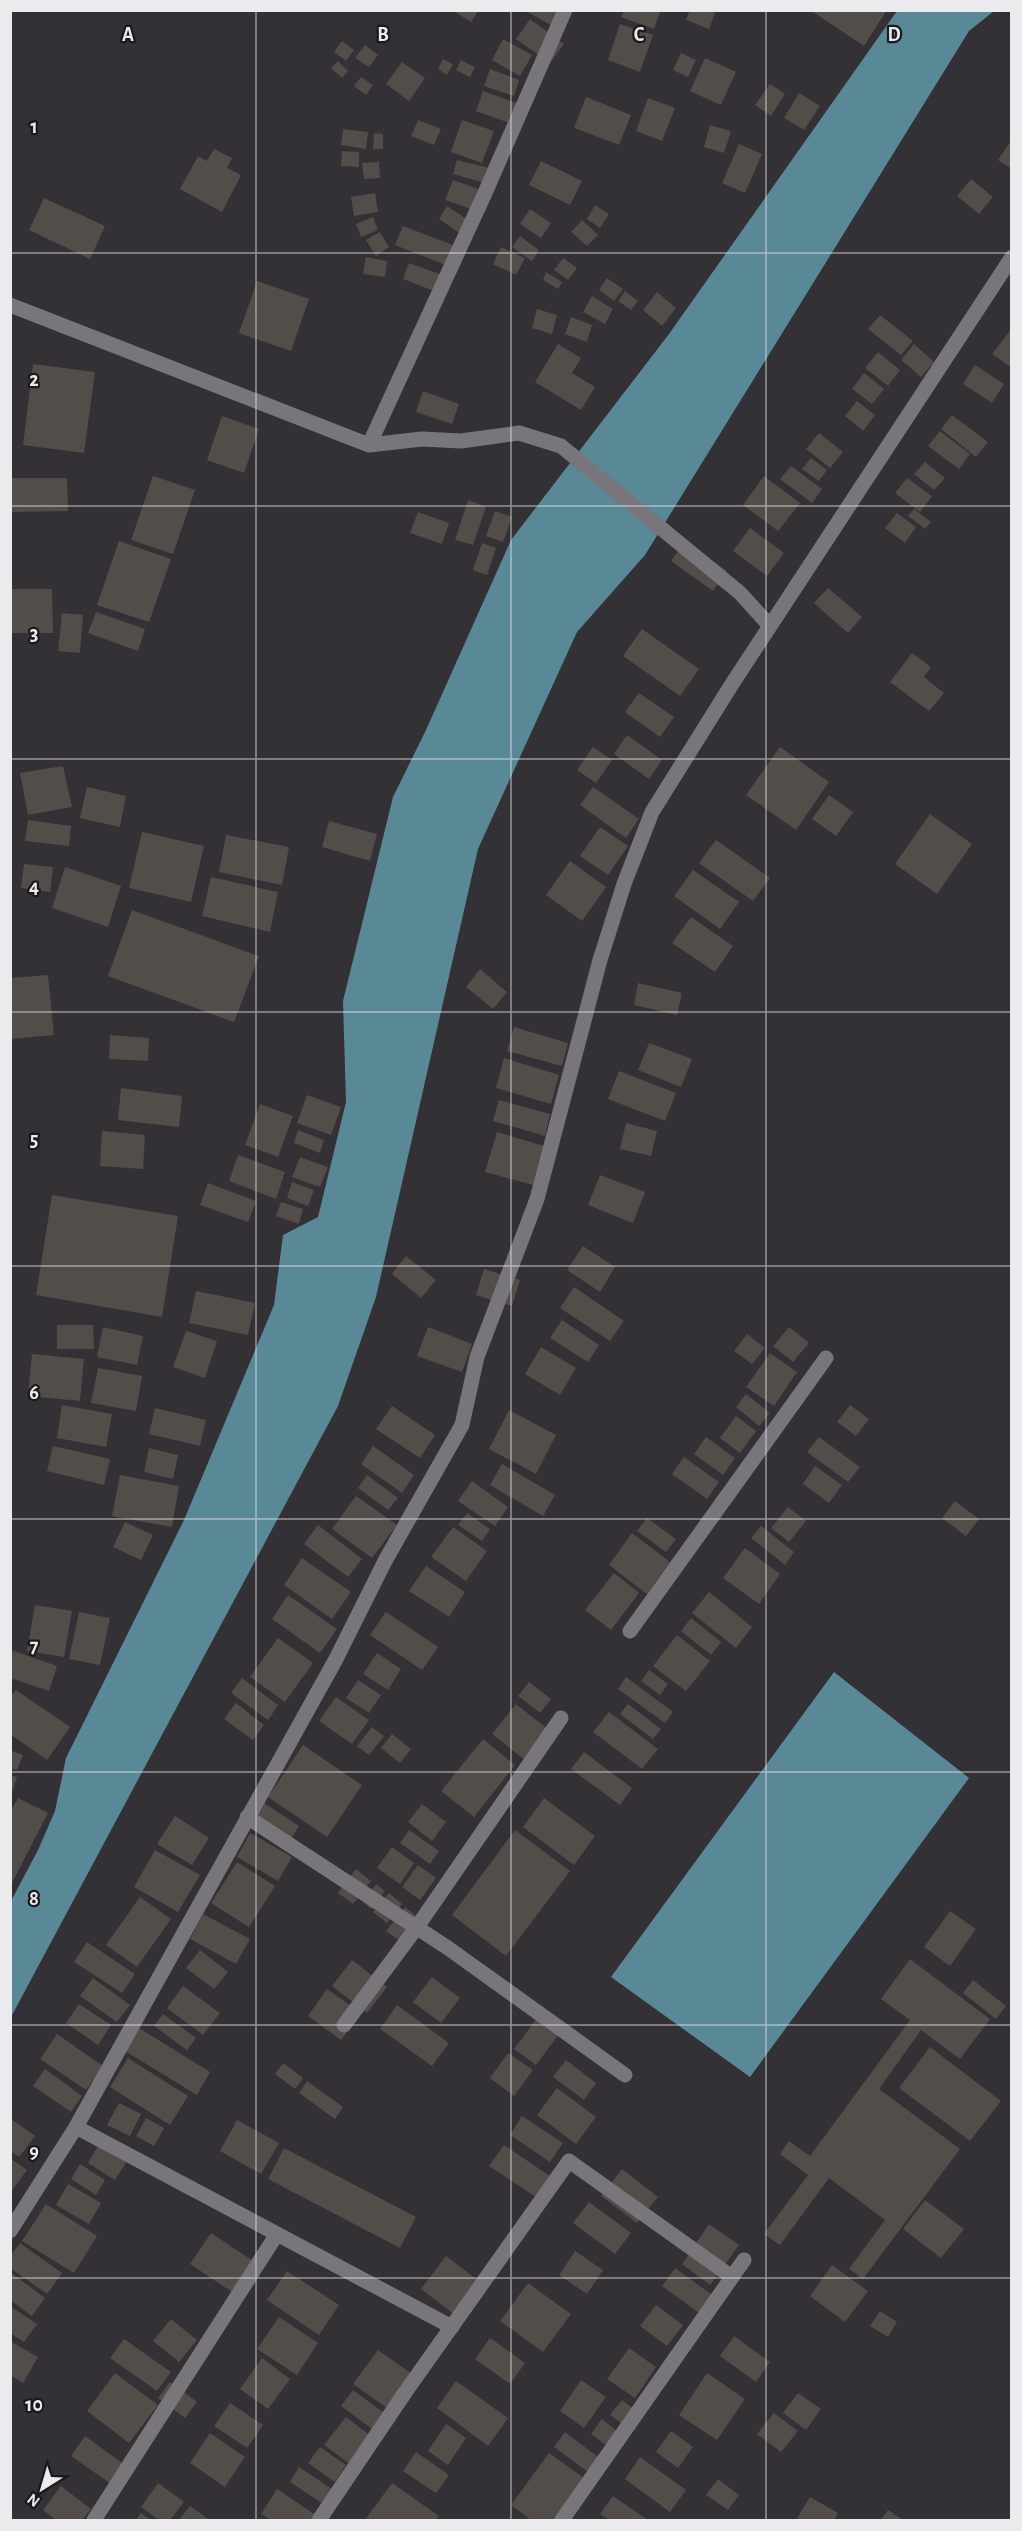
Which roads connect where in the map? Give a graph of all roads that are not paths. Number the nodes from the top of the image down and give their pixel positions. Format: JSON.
{"nodes":[{"id":1,"x":565,"y":10,"type":"edge"},
{"id":2,"x":1011,"y":257,"type":"edge"},
{"id":3,"x":10,"y":305,"type":"edge"},
{"id":4,"x":369,"y":445,"type":"junction"},
{"id":5,"x":770,"y":626,"type":"junction"},
{"id":6,"x":826,"y":1358,"type":"dead end"},
{"id":7,"x":630,"y":1631,"type":"dead end"},
{"id":8,"x":561,"y":1718,"type":"dead end"},
{"id":9,"x":247,"y":1817,"type":"junction"},
{"id":10,"x":417,"y":1927,"type":"junction"},
{"id":11,"x":344,"y":2025,"type":"dead end"},
{"id":12,"x":625,"y":2075,"type":"dead end"},
{"id":13,"x":76,"y":2127,"type":"junction"},
{"id":14,"x":10,"y":2231,"type":"edge"},
{"id":15,"x":277,"y":2234,"type":"junction"},
{"id":16,"x":744,"y":2260,"type":"dead end"},
{"id":17,"x":732,"y":2277,"type":"junction"},
{"id":18,"x":452,"y":2327,"type":"junction"},
{"id":19,"x":94,"y":2520,"type":"edge"},
{"id":20,"x":319,"y":2520,"type":"edge"},
{"id":21,"x":562,"y":2520,"type":"edge"}],
"edges":[{"from":1,"to":4,"type":"street"},
{"from":2,"to":5,"type":"street"},
{"from":3,"to":4,"type":"street"},
{"from":4,"to":5,"type":"street"},
{"from":5,"to":9,"type":"street"},
{"from":6,"to":7,"type":"street"},
{"from":8,"to":10,"type":"street"},
{"from":9,"to":10,"type":"street"},
{"from":9,"to":13,"type":"street"},
{"from":10,"to":11,"type":"street"},
{"from":10,"to":12,"type":"street"},
{"from":13,"to":14,"type":"street"},
{"from":13,"to":15,"type":"street"},
{"from":15,"to":18,"type":"street"},
{"from":15,"to":19,"type":"street"},
{"from":16,"to":17,"type":"street"},
{"from":17,"to":18,"type":"street"},
{"from":17,"to":21,"type":"street"},
{"from":18,"to":20,"type":"street"}]}
